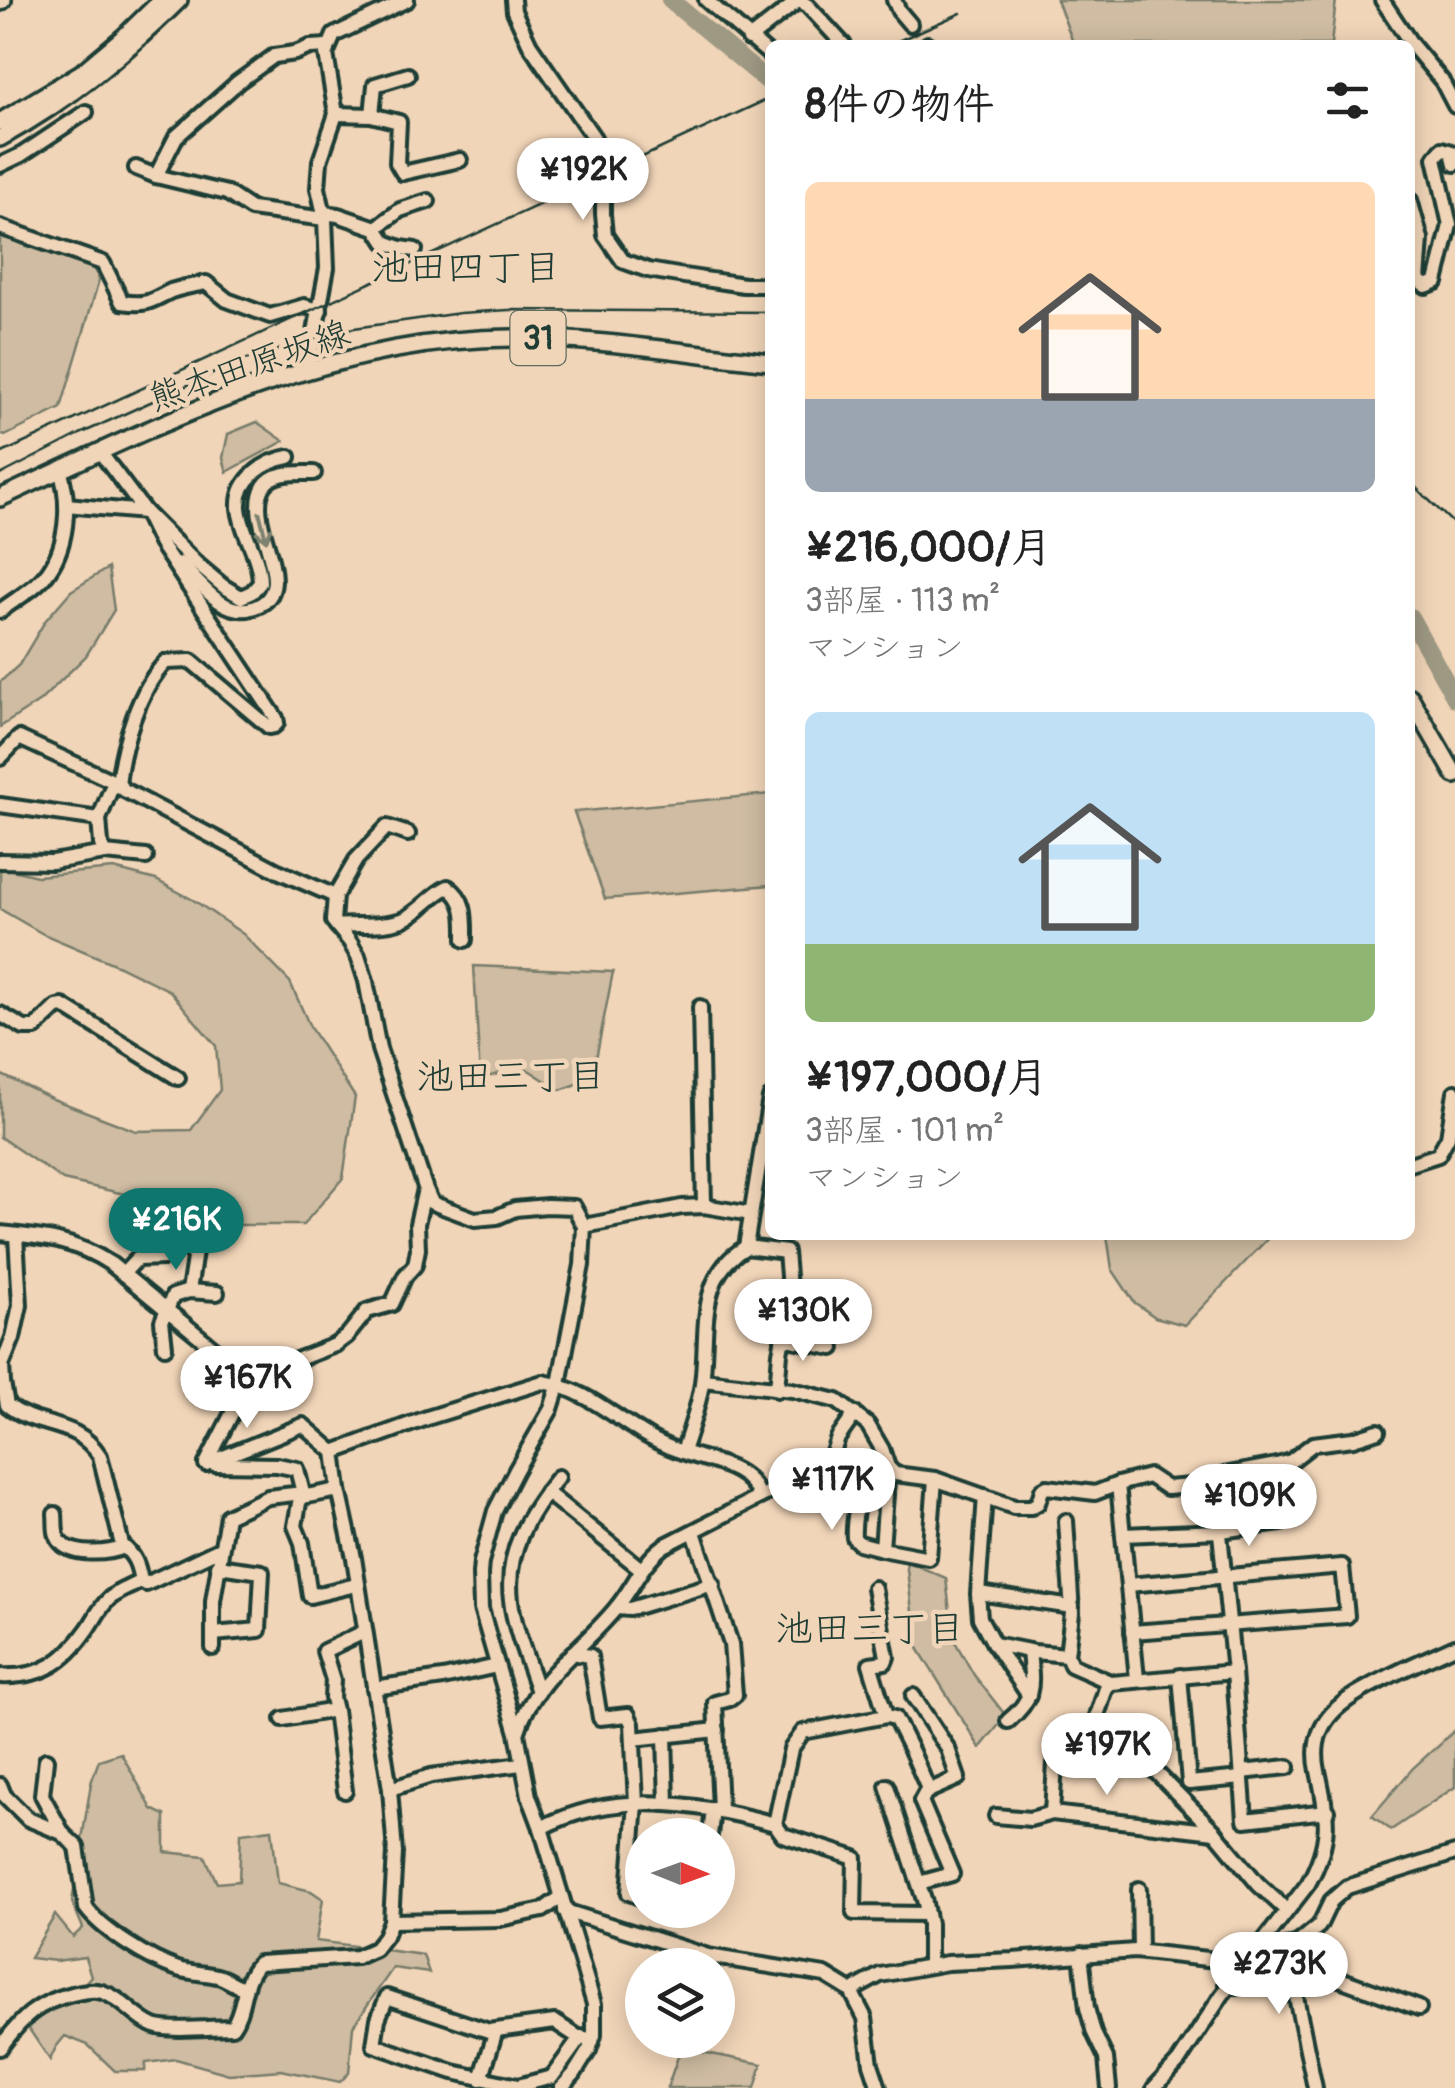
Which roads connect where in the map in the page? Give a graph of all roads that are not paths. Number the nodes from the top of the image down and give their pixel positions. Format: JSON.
{"nodes":[{"id":1,"x":162,"y":0,"type":"edge"},
{"id":2,"x":178,"y":0,"type":"edge"},
{"id":3,"x":407,"y":0,"type":"edge"},
{"id":4,"x":706,"y":0,"type":"edge"},
{"id":5,"x":799,"y":0,"type":"edge"},
{"id":6,"x":894,"y":0,"type":"edge"},
{"id":7,"x":1382,"y":0,"type":"edge"},
{"id":8,"x":514,"y":5,"type":"edge"},
{"id":9,"x":910,"y":24,"type":"tunnel mouth"},
{"id":10,"x":749,"y":38,"type":"junction"},
{"id":11,"x":839,"y":40,"type":"edge"},
{"id":12,"x":1409,"y":40,"type":"edge"},
{"id":13,"x":328,"y":46,"type":"junction"},
{"id":14,"x":1415,"y":49,"type":"edge"},
{"id":15,"x":765,"y":52,"type":"edge"},
{"id":16,"x":408,"y":75,"type":"dead end"},
{"id":17,"x":1455,"y":106,"type":"edge"},
{"id":18,"x":86,"y":112,"type":"dead end"},
{"id":19,"x":336,"y":114,"type":"junction"},
{"id":20,"x":372,"y":115,"type":"junction"},
{"id":21,"x":0,"y":122,"type":"edge"},
{"id":22,"x":0,"y":138,"type":"edge"},
{"id":23,"x":460,"y":160,"type":"dead end"},
{"id":24,"x":1455,"y":164,"type":"edge"},
{"id":25,"x":0,"y":165,"type":"edge"},
{"id":26,"x":136,"y":168,"type":"dead end"},
{"id":27,"x":156,"y":176,"type":"junction"},
{"id":28,"x":428,"y":202,"type":"dead end"},
{"id":29,"x":324,"y":216,"type":"junction"},
{"id":30,"x":0,"y":218,"type":"edge"},
{"id":31,"x":1415,"y":218,"type":"edge"},
{"id":32,"x":376,"y":228,"type":"junction"},
{"id":33,"x":5,"y":229,"type":"edge"},
{"id":34,"x":415,"y":250,"type":"dead end"},
{"id":35,"x":765,"y":285,"type":"edge"},
{"id":36,"x":320,"y":310,"type":"junction"},
{"id":37,"x":765,"y":361,"type":"edge"},
{"id":38,"x":308,"y":369,"type":"junction"},
{"id":39,"x":100,"y":452,"type":"junction"},
{"id":40,"x":289,"y":457,"type":"dead end"},
{"id":41,"x":60,"y":470,"type":"junction"},
{"id":42,"x":314,"y":473,"type":"dead end"},
{"id":43,"x":0,"y":498,"type":"edge"},
{"id":44,"x":66,"y":505,"type":"junction"},
{"id":45,"x":145,"y":512,"type":"junction"},
{"id":46,"x":160,"y":543,"type":"junction"},
{"id":47,"x":0,"y":611,"type":"edge"},
{"id":48,"x":1415,"y":706,"type":"edge"},
{"id":49,"x":0,"y":758,"type":"edge"},
{"id":50,"x":1455,"y":776,"type":"edge"},
{"id":51,"x":119,"y":784,"type":"junction"},
{"id":52,"x":0,"y":805,"type":"edge"},
{"id":53,"x":98,"y":819,"type":"junction"},
{"id":54,"x":408,"y":834,"type":"dead end"},
{"id":55,"x":104,"y":853,"type":"junction"},
{"id":56,"x":146,"y":857,"type":"dead end"},
{"id":57,"x":0,"y":861,"type":"edge"},
{"id":58,"x":335,"y":896,"type":"junction"},
{"id":59,"x":337,"y":926,"type":"junction"},
{"id":60,"x":465,"y":940,"type":"dead end"},
{"id":61,"x":700,"y":1007,"type":"dead end"},
{"id":62,"x":0,"y":1014,"type":"edge"},
{"id":63,"x":178,"y":1078,"type":"dead end"},
{"id":64,"x":1455,"y":1092,"type":"edge"},
{"id":65,"x":765,"y":1130,"type":"edge"},
{"id":66,"x":1415,"y":1162,"type":"edge"},
{"id":67,"x":425,"y":1187,"type":"junction"},
{"id":68,"x":704,"y":1206,"type":"junction"},
{"id":69,"x":752,"y":1214,"type":"junction"},
{"id":70,"x":584,"y":1226,"type":"junction"},
{"id":71,"x":0,"y":1233,"type":"edge"},
{"id":72,"x":16,"y":1235,"type":"junction"},
{"id":73,"x":196,"y":1245,"type":"dead end"},
{"id":74,"x":746,"y":1246,"type":"junction"},
{"id":75,"x":164,"y":1258,"type":"dead end"},
{"id":76,"x":122,"y":1274,"type":"junction"},
{"id":77,"x":189,"y":1291,"type":"junction"},
{"id":78,"x":217,"y":1292,"type":"dead end"},
{"id":79,"x":168,"y":1310,"type":"junction"},
{"id":80,"x":782,"y":1338,"type":"junction"},
{"id":81,"x":164,"y":1347,"type":"dead end"},
{"id":82,"x":832,"y":1348,"type":"dead end"},
{"id":83,"x":250,"y":1378,"type":"junction"},
{"id":84,"x":703,"y":1380,"type":"junction"},
{"id":85,"x":559,"y":1384,"type":"junction"},
{"id":86,"x":777,"y":1390,"type":"junction"},
{"id":87,"x":855,"y":1414,"type":"junction"},
{"id":88,"x":1378,"y":1432,"type":"dead end"},
{"id":89,"x":334,"y":1452,"type":"junction"},
{"id":90,"x":682,"y":1452,"type":"junction"},
{"id":91,"x":831,"y":1458,"type":"junction"},
{"id":92,"x":206,"y":1464,"type":"junction"},
{"id":93,"x":1277,"y":1465,"type":"junction"},
{"id":94,"x":888,"y":1467,"type":"junction"},
{"id":95,"x":558,"y":1477,"type":"dead end"},
{"id":96,"x":935,"y":1479,"type":"junction"},
{"id":97,"x":1118,"y":1484,"type":"junction"},
{"id":98,"x":1216,"y":1484,"type":"junction"},
{"id":99,"x":339,"y":1490,"type":"junction"},
{"id":100,"x":546,"y":1492,"type":"junction"},
{"id":101,"x":303,"y":1494,"type":"junction"},
{"id":102,"x":985,"y":1496,"type":"junction"},
{"id":103,"x":759,"y":1497,"type":"junction"},
{"id":104,"x":55,"y":1514,"type":"dead end"},
{"id":105,"x":1066,"y":1521,"type":"dead end"},
{"id":106,"x":1220,"y":1531,"type":"junction"},
{"id":107,"x":694,"y":1532,"type":"junction"},
{"id":108,"x":1124,"y":1535,"type":"junction"},
{"id":109,"x":124,"y":1547,"type":"junction"},
{"id":110,"x":220,"y":1549,"type":"junction"},
{"id":111,"x":882,"y":1549,"type":"junction"},
{"id":112,"x":218,"y":1566,"type":"junction"},
{"id":113,"x":641,"y":1569,"type":"junction"},
{"id":114,"x":1225,"y":1577,"type":"junction"},
{"id":115,"x":141,"y":1581,"type":"junction"},
{"id":116,"x":713,"y":1584,"type":"junction"},
{"id":117,"x":356,"y":1585,"type":"junction"},
{"id":118,"x":1128,"y":1585,"type":"junction"},
{"id":119,"x":874,"y":1588,"type":"dead end"},
{"id":120,"x":978,"y":1593,"type":"junction"},
{"id":121,"x":1072,"y":1607,"type":"junction"},
{"id":122,"x":617,"y":1608,"type":"junction"},
{"id":123,"x":1229,"y":1624,"type":"junction"},
{"id":124,"x":364,"y":1632,"type":"junction"},
{"id":125,"x":1132,"y":1632,"type":"junction"},
{"id":126,"x":994,"y":1644,"type":"junction"},
{"id":127,"x":1455,"y":1646,"type":"edge"},
{"id":128,"x":1030,"y":1651,"type":"junction"},
{"id":129,"x":572,"y":1653,"type":"junction"},
{"id":130,"x":1067,"y":1655,"type":"junction"},
{"id":131,"x":497,"y":1666,"type":"junction"},
{"id":132,"x":1234,"y":1672,"type":"junction"},
{"id":133,"x":0,"y":1676,"type":"edge"},
{"id":134,"x":1180,"y":1676,"type":"junction"},
{"id":135,"x":1136,"y":1679,"type":"junction"},
{"id":136,"x":1108,"y":1682,"type":"junction"},
{"id":137,"x":374,"y":1688,"type":"junction"},
{"id":138,"x":538,"y":1692,"type":"junction"},
{"id":139,"x":913,"y":1696,"type":"dead end"},
{"id":140,"x":1030,"y":1696,"type":"junction"},
{"id":141,"x":334,"y":1710,"type":"junction"},
{"id":142,"x":886,"y":1716,"type":"junction"},
{"id":143,"x":283,"y":1719,"type":"dead end"},
{"id":144,"x":1008,"y":1721,"type":"dead end"},
{"id":145,"x":717,"y":1730,"type":"junction"},
{"id":146,"x":517,"y":1733,"type":"junction"},
{"id":147,"x":666,"y":1736,"type":"junction"},
{"id":148,"x":633,"y":1739,"type":"junction"},
{"id":149,"x":1083,"y":1759,"type":"junction"},
{"id":150,"x":46,"y":1760,"type":"dead end"},
{"id":151,"x":521,"y":1764,"type":"junction"},
{"id":152,"x":1288,"y":1766,"type":"dead end"},
{"id":153,"x":1242,"y":1775,"type":"junction"},
{"id":154,"x":0,"y":1785,"type":"edge"},
{"id":155,"x":887,"y":1786,"type":"dead end"},
{"id":156,"x":390,"y":1789,"type":"junction"},
{"id":157,"x":345,"y":1790,"type":"dead end"},
{"id":158,"x":929,"y":1791,"type":"junction"},
{"id":159,"x":636,"y":1803,"type":"junction"},
{"id":160,"x":668,"y":1804,"type":"junction"},
{"id":161,"x":717,"y":1809,"type":"junction"},
{"id":162,"x":1327,"y":1811,"type":"junction"},
{"id":163,"x":1052,"y":1813,"type":"junction"},
{"id":164,"x":996,"y":1816,"type":"dead end"},
{"id":165,"x":635,"y":1818,"type":"edge"},
{"id":166,"x":715,"y":1818,"type":"edge"},
{"id":167,"x":776,"y":1824,"type":"junction"},
{"id":168,"x":542,"y":1828,"type":"junction"},
{"id":169,"x":1214,"y":1832,"type":"junction"},
{"id":170,"x":62,"y":1833,"type":"junction"},
{"id":171,"x":1455,"y":1854,"type":"edge"},
{"id":172,"x":919,"y":1884,"type":"junction"},
{"id":173,"x":1139,"y":1889,"type":"dead end"},
{"id":174,"x":563,"y":1904,"type":"junction"},
{"id":175,"x":1286,"y":1910,"type":"junction"},
{"id":176,"x":927,"y":1914,"type":"junction"},
{"id":177,"x":391,"y":1921,"type":"junction"},
{"id":178,"x":1140,"y":1951,"type":"junction"},
{"id":179,"x":1081,"y":1954,"type":"junction"},
{"id":180,"x":1252,"y":1957,"type":"junction"},
{"id":181,"x":929,"y":1965,"type":"junction"},
{"id":182,"x":1287,"y":1979,"type":"junction"},
{"id":183,"x":245,"y":1988,"type":"junction"},
{"id":184,"x":1226,"y":1990,"type":"junction"},
{"id":185,"x":851,"y":1992,"type":"junction"},
{"id":186,"x":1419,"y":2008,"type":"dead end"},
{"id":187,"x":496,"y":2030,"type":"junction"},
{"id":188,"x":586,"y":2039,"type":"junction"},
{"id":189,"x":0,"y":2048,"type":"edge"},
{"id":190,"x":482,"y":2078,"type":"junction"},
{"id":191,"x":1157,"y":2086,"type":"edge"},
{"id":192,"x":560,"y":2088,"type":"edge"},
{"id":193,"x":878,"y":2088,"type":"edge"},
{"id":194,"x":1109,"y":2088,"type":"edge"},
{"id":195,"x":1315,"y":2088,"type":"edge"}],
"edges":[{"from":1,"to":21,"type":"main road"},
{"from":2,"to":22,"type":"main road"},
{"from":3,"to":13,"type":"street"},
{"from":4,"to":10,"type":"street"},
{"from":5,"to":10,"type":"street"},
{"from":5,"to":11,"type":"street"},
{"from":6,"to":9,"type":"street"},
{"from":7,"to":12,"type":"street"},
{"from":8,"to":35,"type":"street"},
{"from":10,"to":15,"type":"street"},
{"from":13,"to":19,"type":"street"},
{"from":13,"to":27,"type":"street"},
{"from":14,"to":17,"type":"street"},
{"from":16,"to":20,"type":"street"},
{"from":18,"to":25,"type":"street"},
{"from":19,"to":20,"type":"street"},
{"from":19,"to":29,"type":"street"},
{"from":20,"to":23,"type":"street"},
{"from":24,"to":31,"type":"street"},
{"from":26,"to":27,"type":"street"},
{"from":27,"to":29,"type":"street"},
{"from":28,"to":32,"type":"street"},
{"from":29,"to":32,"type":"street"},
{"from":29,"to":36,"type":"street"},
{"from":30,"to":33,"type":"street"},
{"from":32,"to":34,"type":"street"},
{"from":33,"to":36,"type":"street"},
{"from":36,"to":38,"type":"street"},
{"from":37,"to":38,"type":"main road","name":"熊本田原坂線","number":"31"},
{"from":38,"to":39,"type":"main road","name":"熊本田原坂線","number":"31"},
{"from":39,"to":41,"type":"main road","name":"熊本田原坂線","number":"31"},
{"from":39,"to":45,"type":"street"},
{"from":40,"to":45,"type":"street"},
{"from":41,"to":43,"type":"main road","name":"熊本田原坂線","number":"31"},
{"from":41,"to":44,"type":"street"},
{"from":42,"to":46,"type":"street","one_way":true},
{"from":44,"to":45,"type":"street"},
{"from":44,"to":47,"type":"street"},
{"from":45,"to":46,"type":"street"},
{"from":46,"to":51,"type":"street"},
{"from":48,"to":50,"type":"main road"},
{"from":49,"to":51,"type":"street"},
{"from":51,"to":53,"type":"street"},
{"from":51,"to":58,"type":"street"},
{"from":52,"to":53,"type":"street"},
{"from":53,"to":55,"type":"street"},
{"from":54,"to":58,"type":"street"},
{"from":55,"to":56,"type":"street"},
{"from":55,"to":57,"type":"street"},
{"from":58,"to":59,"type":"street"},
{"from":59,"to":60,"type":"street"},
{"from":59,"to":67,"type":"street"},
{"from":61,"to":68,"type":"street"},
{"from":62,"to":63,"type":"street"},
{"from":64,"to":66,"type":"street"},
{"from":65,"to":69,"type":"street"},
{"from":67,"to":70,"type":"street"},
{"from":67,"to":83,"type":"street"},
{"from":68,"to":69,"type":"street"},
{"from":68,"to":70,"type":"street"},
{"from":69,"to":74,"type":"street"},
{"from":70,"to":85,"type":"street"},
{"from":71,"to":72,"type":"street"},
{"from":72,"to":76,"type":"street"},
{"from":72,"to":109,"type":"street"},
{"from":73,"to":77,"type":"street"},
{"from":74,"to":80,"type":"street"},
{"from":74,"to":84,"type":"street"},
{"from":75,"to":76,"type":"street"},
{"from":76,"to":79,"type":"street"},
{"from":77,"to":78,"type":"street"},
{"from":77,"to":79,"type":"street"},
{"from":79,"to":81,"type":"street"},
{"from":79,"to":83,"type":"street"},
{"from":80,"to":82,"type":"street"},
{"from":80,"to":86,"type":"street"},
{"from":83,"to":92,"type":"street"},
{"from":84,"to":86,"type":"street"},
{"from":84,"to":90,"type":"street"},
{"from":85,"to":89,"type":"street"},
{"from":85,"to":90,"type":"street"},
{"from":85,"to":131,"type":"street"},
{"from":86,"to":87,"type":"street"},
{"from":87,"to":91,"type":"street"},
{"from":87,"to":94,"type":"street"},
{"from":88,"to":93,"type":"street"},
{"from":89,"to":92,"type":"street"},
{"from":89,"to":99,"type":"street"},
{"from":90,"to":103,"type":"street"},
{"from":91,"to":103,"type":"street"},
{"from":91,"to":111,"type":"street"},
{"from":92,"to":101,"type":"street"},
{"from":93,"to":98,"type":"street"},
{"from":93,"to":106,"type":"street"},
{"from":94,"to":96,"type":"street"},
{"from":94,"to":111,"type":"street"},
{"from":95,"to":100,"type":"street"},
{"from":96,"to":102,"type":"street"},
{"from":96,"to":111,"type":"street"},
{"from":97,"to":98,"type":"street"},
{"from":97,"to":102,"type":"street"},
{"from":97,"to":108,"type":"street"},
{"from":98,"to":106,"type":"street"},
{"from":99,"to":101,"type":"street"},
{"from":99,"to":117,"type":"street"},
{"from":100,"to":113,"type":"street"},
{"from":100,"to":138,"type":"street"},
{"from":101,"to":110,"type":"street"},
{"from":101,"to":117,"type":"street"},
{"from":102,"to":120,"type":"street"},
{"from":103,"to":107,"type":"street"},
{"from":104,"to":109,"type":"street"},
{"from":105,"to":121,"type":"street"},
{"from":106,"to":108,"type":"street"},
{"from":106,"to":114,"type":"street"},
{"from":107,"to":113,"type":"street"},
{"from":107,"to":116,"type":"street"},
{"from":108,"to":118,"type":"street"},
{"from":109,"to":115,"type":"street"},
{"from":110,"to":112,"type":"street"},
{"from":110,"to":115,"type":"street"},
{"from":112,"to":112,"type":"street"},
{"from":113,"to":122,"type":"street"},
{"from":114,"to":118,"type":"street"},
{"from":114,"to":123,"type":"street"},
{"from":114,"to":123,"type":"street"},
{"from":115,"to":133,"type":"street"},
{"from":116,"to":122,"type":"street"},
{"from":116,"to":145,"type":"street"},
{"from":117,"to":124,"type":"street"},
{"from":118,"to":125,"type":"street"},
{"from":119,"to":142,"type":"street"},
{"from":120,"to":121,"type":"street"},
{"from":120,"to":126,"type":"street"},
{"from":121,"to":130,"type":"street"},
{"from":122,"to":129,"type":"street"},
{"from":123,"to":125,"type":"street"},
{"from":123,"to":132,"type":"street"},
{"from":124,"to":137,"type":"street"},
{"from":124,"to":141,"type":"street"},
{"from":125,"to":135,"type":"street"},
{"from":126,"to":128,"type":"street"},
{"from":126,"to":140,"type":"street"},
{"from":127,"to":162,"type":"street"},
{"from":128,"to":130,"type":"street"},
{"from":128,"to":140,"type":"street"},
{"from":129,"to":138,"type":"street"},
{"from":129,"to":148,"type":"street"},
{"from":130,"to":136,"type":"street"},
{"from":131,"to":137,"type":"street"},
{"from":131,"to":146,"type":"street"},
{"from":132,"to":134,"type":"street"},
{"from":132,"to":153,"type":"street"},
{"from":134,"to":135,"type":"street"},
{"from":134,"to":153,"type":"street"},
{"from":135,"to":136,"type":"street"},
{"from":136,"to":149,"type":"street"},
{"from":137,"to":156,"type":"street"},
{"from":138,"to":146,"type":"street"},
{"from":139,"to":158,"type":"street"},
{"from":140,"to":144,"type":"street"},
{"from":141,"to":143,"type":"street"},
{"from":141,"to":157,"type":"street"},
{"from":142,"to":158,"type":"street"},
{"from":142,"to":167,"type":"street"},
{"from":145,"to":147,"type":"street"},
{"from":145,"to":161,"type":"street"},
{"from":146,"to":151,"type":"street"},
{"from":147,"to":148,"type":"street"},
{"from":147,"to":160,"type":"street"},
{"from":148,"to":159,"type":"street"},
{"from":149,"to":163,"type":"street"},
{"from":149,"to":169,"type":"street"},
{"from":150,"to":170,"type":"street"},
{"from":151,"to":156,"type":"street"},
{"from":151,"to":168,"type":"street"},
{"from":152,"to":153,"type":"street"},
{"from":153,"to":162,"type":"street"},
{"from":154,"to":170,"type":"street"},
{"from":155,"to":172,"type":"street"},
{"from":156,"to":177,"type":"street"},
{"from":158,"to":172,"type":"street"},
{"from":159,"to":160,"type":"street"},
{"from":159,"to":165,"type":"street"},
{"from":159,"to":168,"type":"street"},
{"from":160,"to":161,"type":"street"},
{"from":161,"to":166,"type":"street"},
{"from":161,"to":167,"type":"street"},
{"from":162,"to":175,"type":"street"},
{"from":163,"to":164,"type":"street"},
{"from":163,"to":169,"type":"street"},
{"from":167,"to":176,"type":"street"},
{"from":168,"to":174,"type":"street"},
{"from":169,"to":175,"type":"street"},
{"from":170,"to":183,"type":"street"},
{"from":171,"to":180,"type":"street"},
{"from":172,"to":176,"type":"street"},
{"from":173,"to":178,"type":"street"},
{"from":174,"to":177,"type":"street"},
{"from":174,"to":185,"type":"street"},
{"from":174,"to":188,"type":"street"},
{"from":175,"to":180,"type":"street"},
{"from":176,"to":181,"type":"street"},
{"from":177,"to":183,"type":"street"},
{"from":178,"to":179,"type":"street"},
{"from":178,"to":184,"type":"street"},
{"from":179,"to":181,"type":"street"},
{"from":179,"to":194,"type":"street"},
{"from":180,"to":184,"type":"street"},
{"from":181,"to":185,"type":"street"},
{"from":182,"to":184,"type":"street"},
{"from":182,"to":186,"type":"street"},
{"from":182,"to":195,"type":"street"},
{"from":183,"to":189,"type":"street"},
{"from":184,"to":191,"type":"street"},
{"from":185,"to":193,"type":"street"},
{"from":187,"to":188,"type":"street"},
{"from":187,"to":190,"type":"street"},
{"from":187,"to":190,"type":"street"},
{"from":188,"to":190,"type":"street"},
{"from":188,"to":192,"type":"street"}]}
